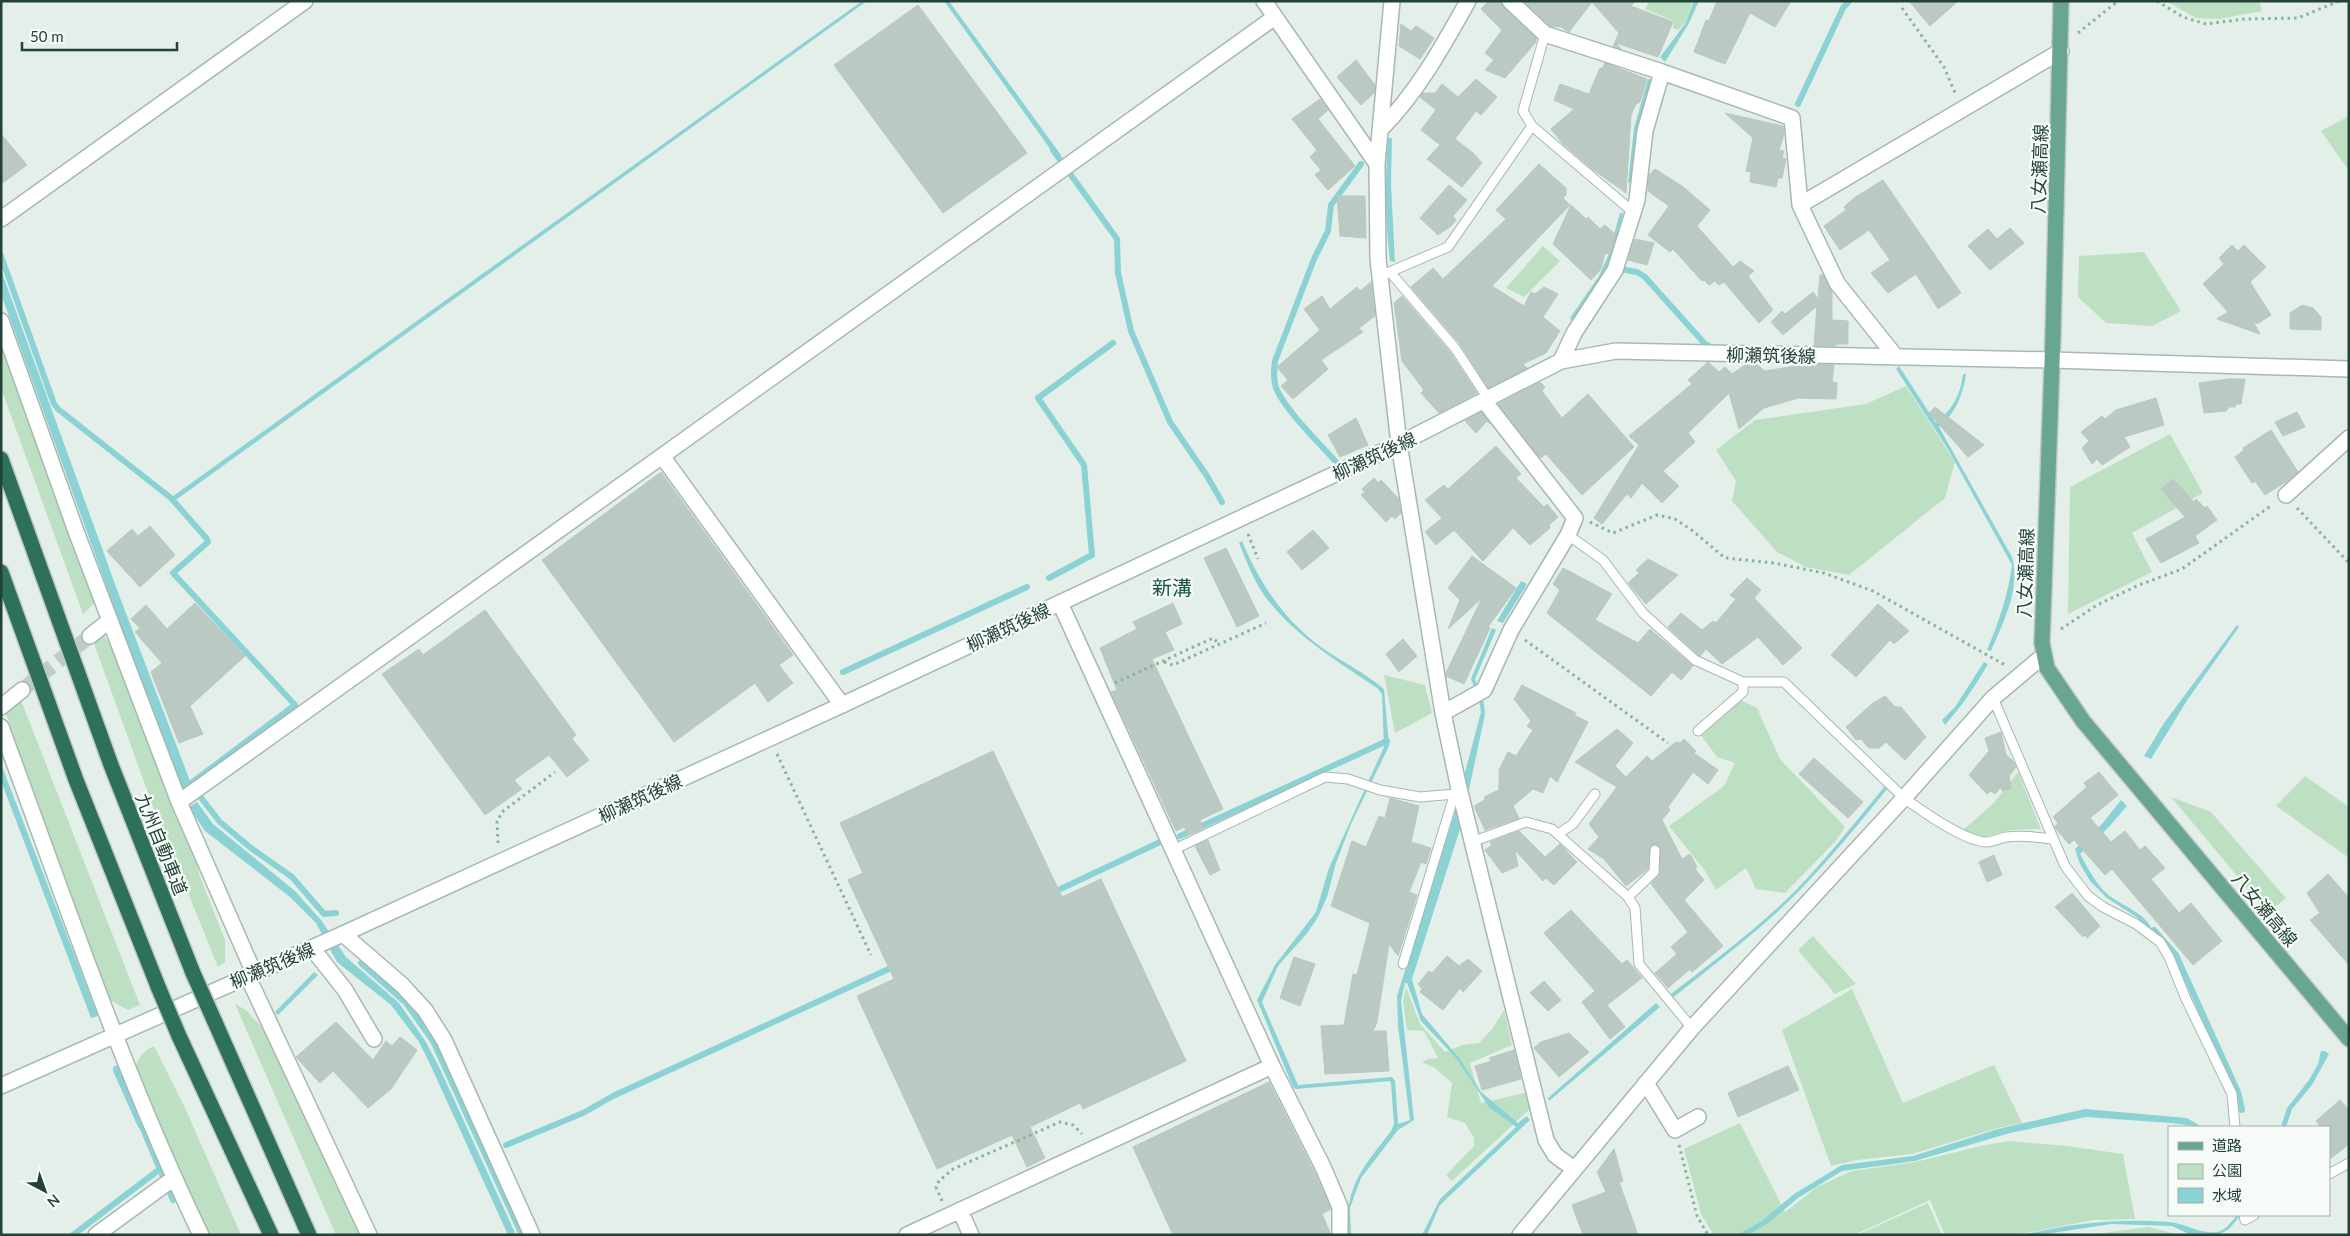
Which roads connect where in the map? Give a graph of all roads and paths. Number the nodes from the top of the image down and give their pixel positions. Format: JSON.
{"nodes":[{"id":1,"x":305,"y":1,"type":"edge"},
{"id":2,"x":1264,"y":1,"type":"edge"},
{"id":3,"x":1392,"y":1,"type":"edge"},
{"id":4,"x":1468,"y":1,"type":"edge"},
{"id":5,"x":1510,"y":1,"type":"edge"},
{"id":6,"x":2061,"y":1,"type":"edge"},
{"id":7,"x":2118,"y":1,"type":"edge"},
{"id":8,"x":2157,"y":1,"type":"edge"},
{"id":9,"x":2339,"y":1,"type":"edge"},
{"id":10,"x":1902,"y":8,"type":"dead end"},
{"id":11,"x":1275,"y":17,"type":"junction"},
{"id":12,"x":1545,"y":34,"type":"junction"},
{"id":13,"x":2075,"y":35,"type":"dead end"},
{"id":14,"x":2061,"y":51,"type":"junction"},
{"id":15,"x":1662,"y":72,"type":"junction"},
{"id":16,"x":1960,"y":110,"type":"junction"},
{"id":17,"x":1532,"y":126,"type":"junction"},
{"id":18,"x":1380,"y":130,"type":"junction"},
{"id":19,"x":1376,"y":164,"type":"junction"},
{"id":20,"x":1800,"y":206,"type":"junction"},
{"id":21,"x":1633,"y":212,"type":"junction"},
{"id":22,"x":1,"y":219,"type":"edge"},
{"id":23,"x":1385,"y":274,"type":"junction"},
{"id":24,"x":1,"y":321,"type":"edge"},
{"id":25,"x":1896,"y":358,"type":"junction"},
{"id":26,"x":2052,"y":360,"type":"junction"},
{"id":27,"x":1560,"y":361,"type":"junction"},
{"id":28,"x":2349,"y":369,"type":"edge"},
{"id":29,"x":1487,"y":401,"type":"junction"},
{"id":30,"x":2349,"y":438,"type":"edge"},
{"id":31,"x":1399,"y":444,"type":"junction"},
{"id":32,"x":662,"y":456,"type":"junction"},
{"id":33,"x":1,"y":459,"type":"edge"},
{"id":34,"x":2286,"y":495,"type":"junction"},
{"id":35,"x":1575,"y":518,"type":"junction"},
{"id":36,"x":1247,"y":532,"type":"dead end"},
{"id":37,"x":1568,"y":535,"type":"junction"},
{"id":38,"x":1258,"y":559,"type":"dead end"},
{"id":39,"x":2349,"y":563,"type":"edge"},
{"id":40,"x":1,"y":572,"type":"edge"},
{"id":41,"x":1060,"y":603,"type":"junction"},
{"id":42,"x":110,"y":620,"type":"junction"},
{"id":43,"x":1266,"y":622,"type":"dead end"},
{"id":44,"x":2060,"y":629,"type":"dead end"},
{"id":45,"x":1511,"y":630,"type":"junction"},
{"id":46,"x":90,"y":636,"type":"tunnel mouth"},
{"id":47,"x":1219,"y":644,"type":"junction"},
{"id":48,"x":2043,"y":656,"type":"junction"},
{"id":49,"x":1164,"y":661,"type":"junction"},
{"id":50,"x":2020,"y":675,"type":"junction"},
{"id":51,"x":1743,"y":682,"type":"junction"},
{"id":52,"x":22,"y":690,"type":"tunnel mouth"},
{"id":53,"x":1100,"y":690,"type":"junction"},
{"id":54,"x":1993,"y":698,"type":"junction"},
{"id":55,"x":842,"y":705,"type":"junction"},
{"id":56,"x":1,"y":707,"type":"edge"},
{"id":57,"x":1444,"y":713,"type":"junction"},
{"id":58,"x":1,"y":727,"type":"edge"},
{"id":59,"x":1698,"y":731,"type":"dead end"},
{"id":60,"x":1668,"y":743,"type":"dead end"},
{"id":61,"x":777,"y":753,"type":"dead end"},
{"id":62,"x":556,"y":772,"type":"dead end"},
{"id":63,"x":1456,"y":789,"type":"junction"},
{"id":64,"x":1595,"y":794,"type":"dead end"},
{"id":65,"x":1904,"y":798,"type":"junction"},
{"id":66,"x":180,"y":801,"type":"junction"},
{"id":67,"x":1558,"y":834,"type":"junction"},
{"id":68,"x":2052,"y":839,"type":"junction"},
{"id":69,"x":1472,"y":842,"type":"junction"},
{"id":70,"x":1173,"y":850,"type":"junction"},
{"id":71,"x":1655,"y":850,"type":"dead end"},
{"id":72,"x":505,"y":860,"type":"junction"},
{"id":73,"x":1628,"y":897,"type":"junction"},
{"id":74,"x":343,"y":934,"type":"junction"},
{"id":75,"x":312,"y":948,"type":"junction"},
{"id":76,"x":871,"y":955,"type":"dead end"},
{"id":77,"x":1404,"y":964,"type":"dead end"},
{"id":78,"x":251,"y":974,"type":"junction"},
{"id":79,"x":1692,"y":1028,"type":"junction"},
{"id":80,"x":116,"y":1035,"type":"junction"},
{"id":81,"x":374,"y":1039,"type":"dead end"},
{"id":82,"x":2349,"y":1039,"type":"edge"},
{"id":83,"x":1272,"y":1066,"type":"junction"},
{"id":84,"x":1646,"y":1083,"type":"junction"},
{"id":85,"x":1,"y":1086,"type":"edge"},
{"id":86,"x":1698,"y":1118,"type":"dead end"},
{"id":87,"x":2235,"y":1126,"type":"edge"},
{"id":88,"x":1675,"y":1130,"type":"junction"},
{"id":89,"x":1094,"y":1148,"type":"junction"},
{"id":90,"x":2349,"y":1163,"type":"edge"},
{"id":91,"x":1574,"y":1169,"type":"junction"},
{"id":92,"x":2330,"y":1173,"type":"edge"},
{"id":93,"x":174,"y":1178,"type":"junction"},
{"id":94,"x":954,"y":1213,"type":"junction"},
{"id":95,"x":96,"y":1235,"type":"edge"},
{"id":96,"x":201,"y":1235,"type":"edge"},
{"id":97,"x":271,"y":1235,"type":"edge"},
{"id":98,"x":309,"y":1235,"type":"edge"},
{"id":99,"x":369,"y":1235,"type":"edge"},
{"id":100,"x":532,"y":1235,"type":"edge"},
{"id":101,"x":907,"y":1235,"type":"edge"},
{"id":102,"x":971,"y":1235,"type":"edge"},
{"id":103,"x":1340,"y":1235,"type":"edge"},
{"id":104,"x":1520,"y":1235,"type":"edge"},
{"id":105,"x":1708,"y":1235,"type":"edge"}],
"edges":[{"from":1,"to":22,"type":"street"},
{"from":2,"to":11,"type":"street"},
{"from":3,"to":18,"type":"street"},
{"from":4,"to":18,"type":"street"},
{"from":5,"to":12,"type":"street"},
{"from":6,"to":14,"type":"main road","name":"八女瀬高線"},
{"from":7,"to":13,"type":"path"},
{"from":8,"to":9,"type":"path"},
{"from":10,"to":16,"type":"path"},
{"from":11,"to":19,"type":"street"},
{"from":11,"to":32,"type":"street"},
{"from":12,"to":15,"type":"street"},
{"from":12,"to":17,"type":"lane"},
{"from":14,"to":16,"type":"street"},
{"from":14,"to":26,"type":"main road","name":"八女瀬高線"},
{"from":15,"to":20,"type":"street"},
{"from":15,"to":21,"type":"street"},
{"from":16,"to":20,"type":"street"},
{"from":17,"to":21,"type":"lane"},
{"from":17,"to":23,"type":"lane"},
{"from":18,"to":19,"type":"street"},
{"from":19,"to":23,"type":"street"},
{"from":20,"to":25,"type":"street"},
{"from":21,"to":27,"type":"street"},
{"from":23,"to":29,"type":"lane"},
{"from":23,"to":31,"type":"street"},
{"from":24,"to":42,"type":"street"},
{"from":25,"to":26,"type":"street","name":"柳瀬筑後線"},
{"from":25,"to":27,"type":"street","name":"柳瀬筑後線"},
{"from":26,"to":28,"type":"street","name":"柳瀬筑後線"},
{"from":26,"to":48,"type":"main road","name":"八女瀬高線"},
{"from":27,"to":29,"type":"street","name":"柳瀬筑後線"},
{"from":29,"to":31,"type":"street","name":"柳瀬筑後線"},
{"from":29,"to":35,"type":"street"},
{"from":30,"to":34,"type":"street"},
{"from":31,"to":41,"type":"street","name":"柳瀬筑後線"},
{"from":31,"to":57,"type":"street"},
{"from":32,"to":55,"type":"street"},
{"from":32,"to":66,"type":"street"},
{"from":33,"to":98,"type":"highway","name":"九州自動車道","bridge":true},
{"from":34,"to":39,"type":"path"},
{"from":34,"to":44,"type":"path"},
{"from":35,"to":37,"type":"street"},
{"from":35,"to":50,"type":"path"},
{"from":36,"to":38,"type":"path"},
{"from":37,"to":45,"type":"street"},
{"from":37,"to":51,"type":"lane"},
{"from":40,"to":97,"type":"highway","bridge":true},
{"from":41,"to":53,"type":"street"},
{"from":41,"to":55,"type":"street","name":"柳瀬筑後線"},
{"from":42,"to":46,"type":"street"},
{"from":42,"to":66,"type":"street"},
{"from":43,"to":47,"type":"path"},
{"from":45,"to":57,"type":"street"},
{"from":45,"to":60,"type":"path"},
{"from":47,"to":49,"type":"path"},
{"from":47,"to":49,"type":"path"},
{"from":48,"to":50,"type":"street"},
{"from":48,"to":82,"type":"main road","name":"八女瀬高線"},
{"from":49,"to":53,"type":"path"},
{"from":50,"to":54,"type":"street"},
{"from":51,"to":59,"type":"lane"},
{"from":51,"to":65,"type":"lane"},
{"from":52,"to":56,"type":"street"},
{"from":53,"to":70,"type":"street"},
{"from":54,"to":65,"type":"street"},
{"from":54,"to":68,"type":"lane"},
{"from":55,"to":72,"type":"street","name":"柳瀬筑後線"},
{"from":57,"to":63,"type":"street"},
{"from":58,"to":80,"type":"street"},
{"from":61,"to":76,"type":"path"},
{"from":62,"to":72,"type":"path"},
{"from":63,"to":69,"type":"street"},
{"from":63,"to":70,"type":"lane"},
{"from":63,"to":77,"type":"lane"},
{"from":64,"to":67,"type":"lane"},
{"from":65,"to":68,"type":"lane"},
{"from":65,"to":79,"type":"street"},
{"from":66,"to":78,"type":"street"},
{"from":67,"to":69,"type":"lane"},
{"from":67,"to":73,"type":"lane"},
{"from":68,"to":87,"type":"lane"},
{"from":69,"to":91,"type":"street"},
{"from":70,"to":83,"type":"street"},
{"from":71,"to":73,"type":"lane"},
{"from":72,"to":74,"type":"street","name":"柳瀬筑後線"},
{"from":73,"to":79,"type":"lane"},
{"from":74,"to":75,"type":"street","name":"柳瀬筑後線"},
{"from":74,"to":100,"type":"street"},
{"from":75,"to":78,"type":"street","name":"柳瀬筑後線"},
{"from":75,"to":81,"type":"street"},
{"from":78,"to":80,"type":"street","name":"柳瀬筑後線"},
{"from":78,"to":99,"type":"street"},
{"from":79,"to":84,"type":"street"},
{"from":80,"to":85,"type":"street","name":"柳瀬筑後線"},
{"from":80,"to":93,"type":"street"},
{"from":83,"to":89,"type":"street"},
{"from":83,"to":103,"type":"street"},
{"from":84,"to":88,"type":"street"},
{"from":84,"to":91,"type":"street"},
{"from":86,"to":88,"type":"street"},
{"from":88,"to":105,"type":"path"},
{"from":89,"to":94,"type":"street"},
{"from":89,"to":94,"type":"path"},
{"from":90,"to":92,"type":"lane"},
{"from":91,"to":104,"type":"street"},
{"from":93,"to":95,"type":"street"},
{"from":93,"to":96,"type":"street"},
{"from":94,"to":101,"type":"street"},
{"from":94,"to":102,"type":"street"}]}
